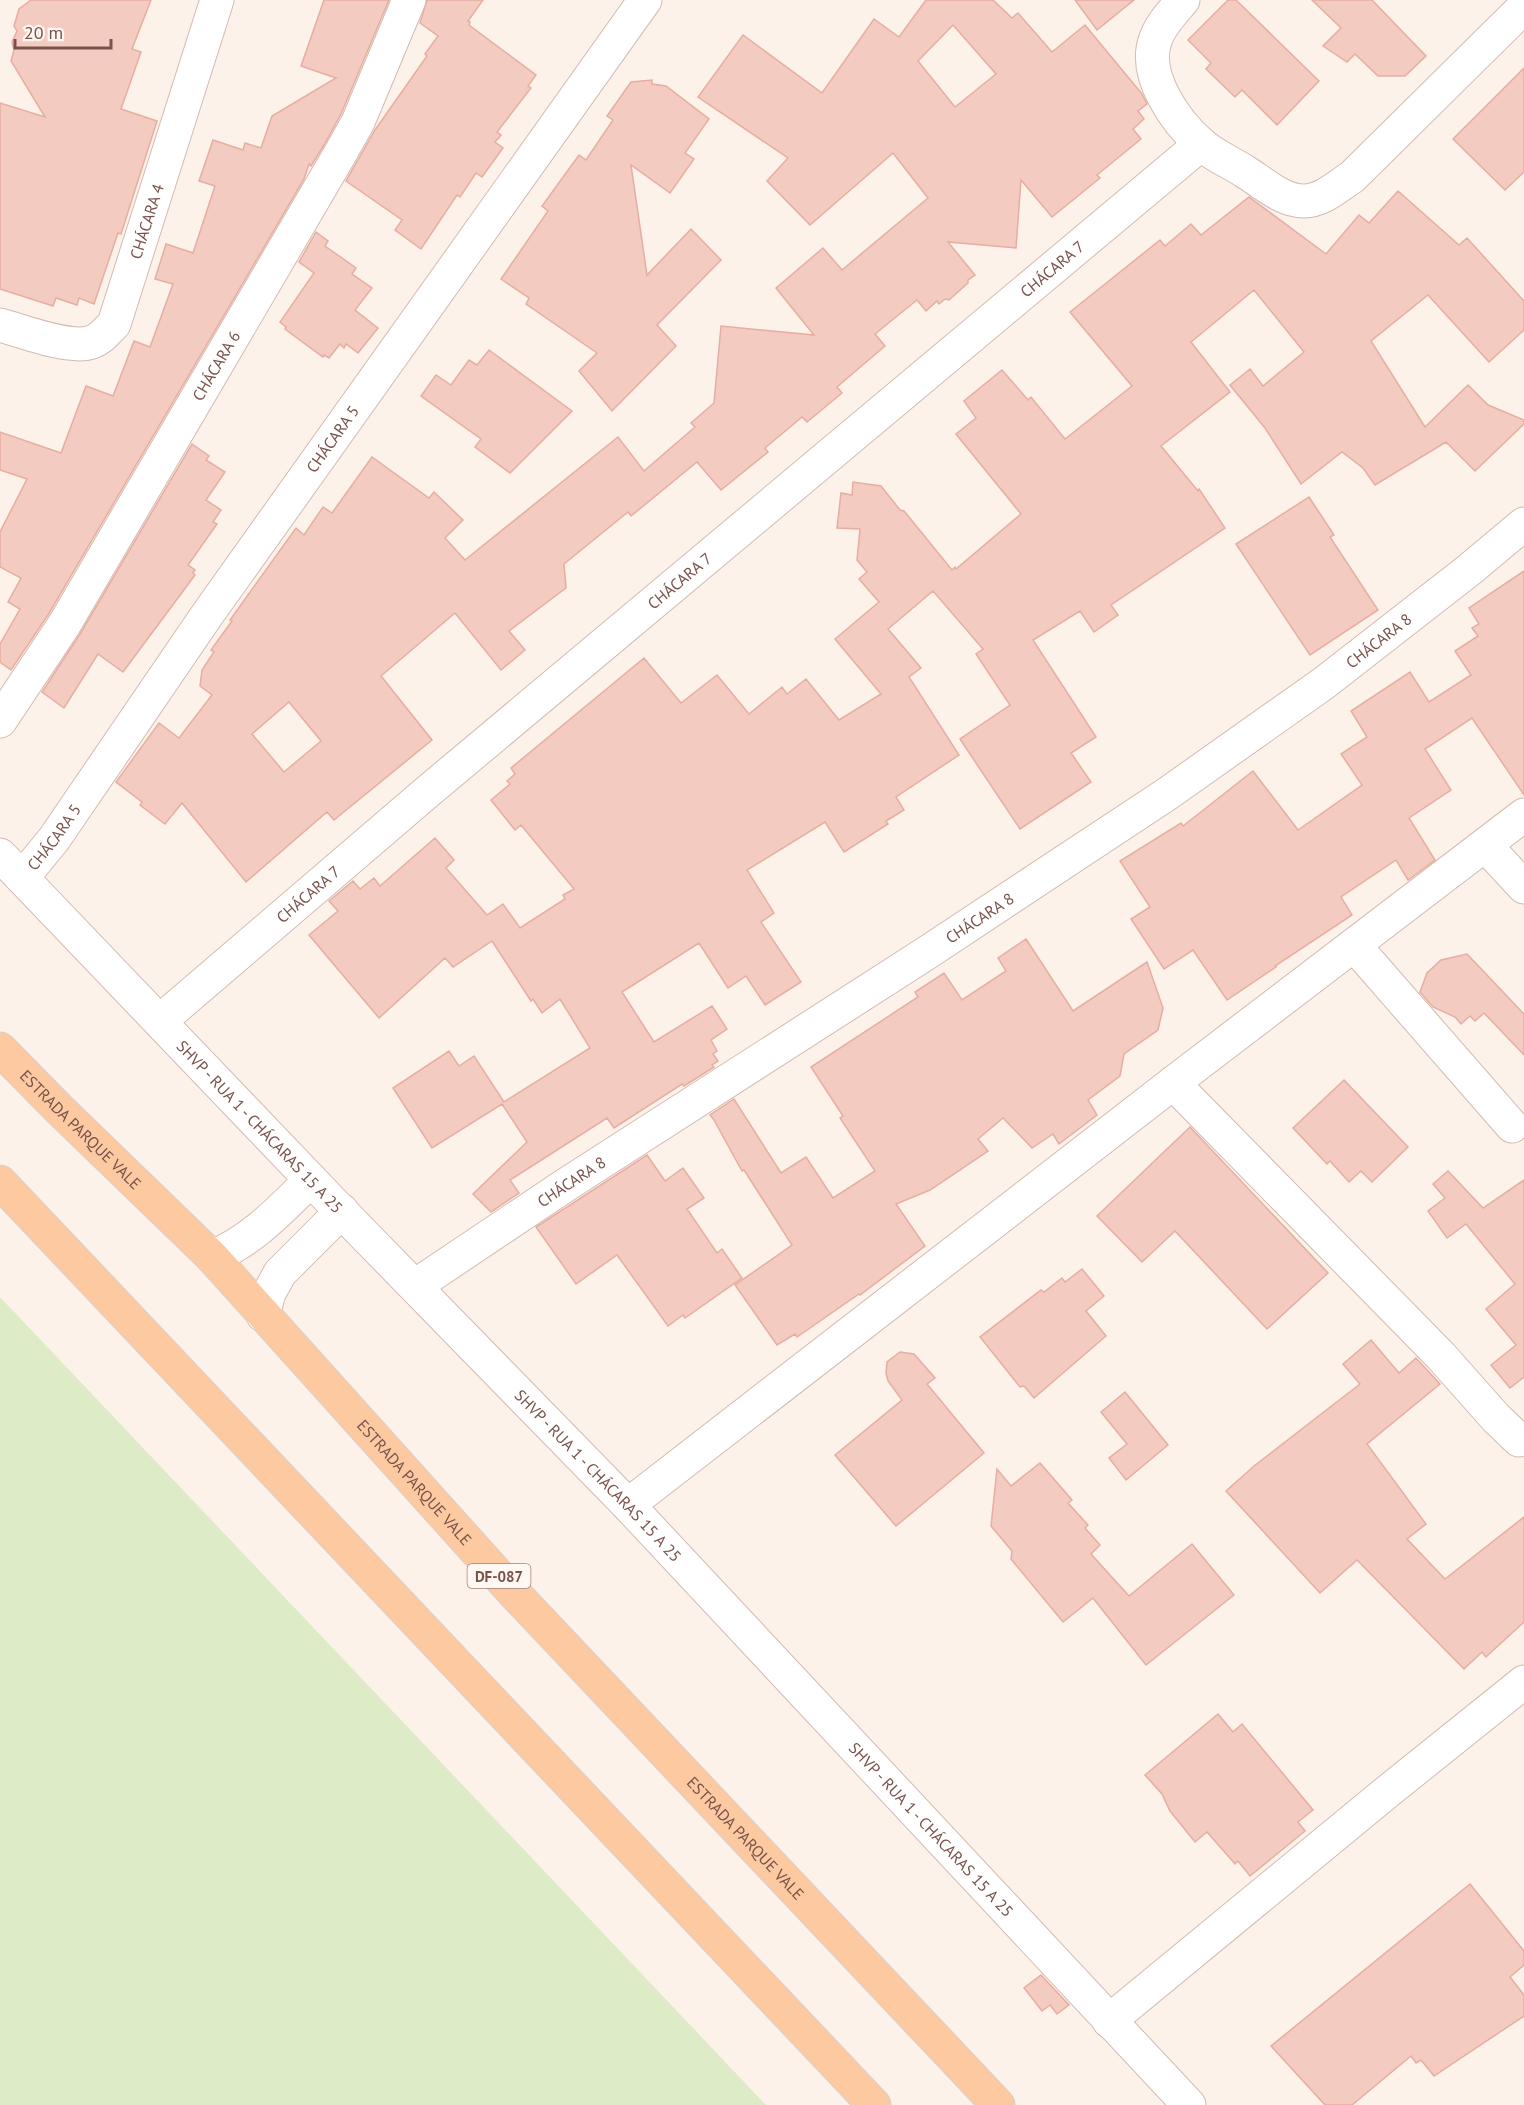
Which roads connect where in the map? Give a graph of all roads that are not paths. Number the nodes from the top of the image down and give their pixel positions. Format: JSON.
{"nodes":[{"id":1,"x":217,"y":0,"type":"edge"},
{"id":2,"x":409,"y":0,"type":"edge"},
{"id":3,"x":645,"y":0,"type":"edge"},
{"id":4,"x":1183,"y":0,"type":"edge"},
{"id":5,"x":1524,"y":7,"type":"edge"},
{"id":6,"x":1202,"y":144,"type":"junction"},
{"id":7,"x":0,"y":325,"type":"edge"},
{"id":8,"x":1524,"y":524,"type":"edge"},
{"id":9,"x":0,"y":721,"type":"edge"},
{"id":10,"x":1524,"y":815,"type":"edge"},
{"id":11,"x":1485,"y":845,"type":"junction"},
{"id":12,"x":11,"y":866,"type":"edge"},
{"id":13,"x":1524,"y":887,"type":"edge"},
{"id":14,"x":1354,"y":945,"type":"junction"},
{"id":15,"x":160,"y":1021,"type":"junction"},
{"id":16,"x":0,"y":1049,"type":"edge"},
{"id":17,"x":1173,"y":1083,"type":"junction"},
{"id":18,"x":1512,"y":1126,"type":"dead end"},
{"id":19,"x":311,"y":1180,"type":"junction"},
{"id":20,"x":0,"y":1182,"type":"edge"},
{"id":21,"x":342,"y":1211,"type":"junction"},
{"id":22,"x":212,"y":1257,"type":"junction"},
{"id":23,"x":415,"y":1286,"type":"junction"},
{"id":24,"x":263,"y":1315,"type":"junction"},
{"id":25,"x":1519,"y":1440,"type":"dead end"},
{"id":26,"x":628,"y":1505,"type":"junction"},
{"id":27,"x":1524,"y":1682,"type":"edge"},
{"id":28,"x":1109,"y":2021,"type":"junction"},
{"id":29,"x":874,"y":2105,"type":"edge"},
{"id":30,"x":998,"y":2105,"type":"edge"},
{"id":31,"x":1189,"y":2105,"type":"edge"}],
"edges":[{"from":1,"to":7,"type":"street","name":"CHÁCARA 4"},
{"from":2,"to":9,"type":"street","name":"CHÁCARA 6"},
{"from":3,"to":12,"type":"street","name":"CHÁCARA 5"},
{"from":4,"to":6,"type":"street"},
{"from":5,"to":6,"type":"street"},
{"from":6,"to":15,"type":"street","name":"CHÁCARA 7"},
{"from":8,"to":23,"type":"street","name":"CHÁCARA 8"},
{"from":10,"to":11,"type":"street"},
{"from":11,"to":13,"type":"street"},
{"from":11,"to":14,"type":"street"},
{"from":12,"to":15,"type":"street","name":"SHVP - RUA 1 - CHÁCARAS 15 A 25"},
{"from":14,"to":17,"type":"street"},
{"from":14,"to":18,"type":"street"},
{"from":15,"to":19,"type":"street","name":"SHVP - RUA 1 - CHÁCARAS 15 A 25"},
{"from":16,"to":22,"type":"main road","name":"ESTRADA PARQUE VALE","number":"DF-087"},
{"from":17,"to":25,"type":"street"},
{"from":17,"to":26,"type":"street"},
{"from":19,"to":21,"type":"street","name":"SHVP - RUA 1 - CHÁCARAS 15 A 25"},
{"from":19,"to":22,"type":"street"},
{"from":20,"to":29,"type":"main road"},
{"from":21,"to":23,"type":"street","name":"SHVP - RUA 1 - CHÁCARAS 15 A 25"},
{"from":21,"to":24,"type":"street"},
{"from":22,"to":24,"type":"main road","name":"ESTRADA PARQUE VALE","number":"DF-087"},
{"from":23,"to":26,"type":"street","name":"SHVP - RUA 1 - CHÁCARAS 15 A 25"},
{"from":24,"to":30,"type":"main road","name":"ESTRADA PARQUE VALE","number":"DF-087"},
{"from":26,"to":28,"type":"street","name":"SHVP - RUA 1 - CHÁCARAS 15 A 25"},
{"from":27,"to":28,"type":"street"},
{"from":28,"to":31,"type":"street","name":"SHVP - RUA 1 - CHÁCARAS 15 A 25"}]}
